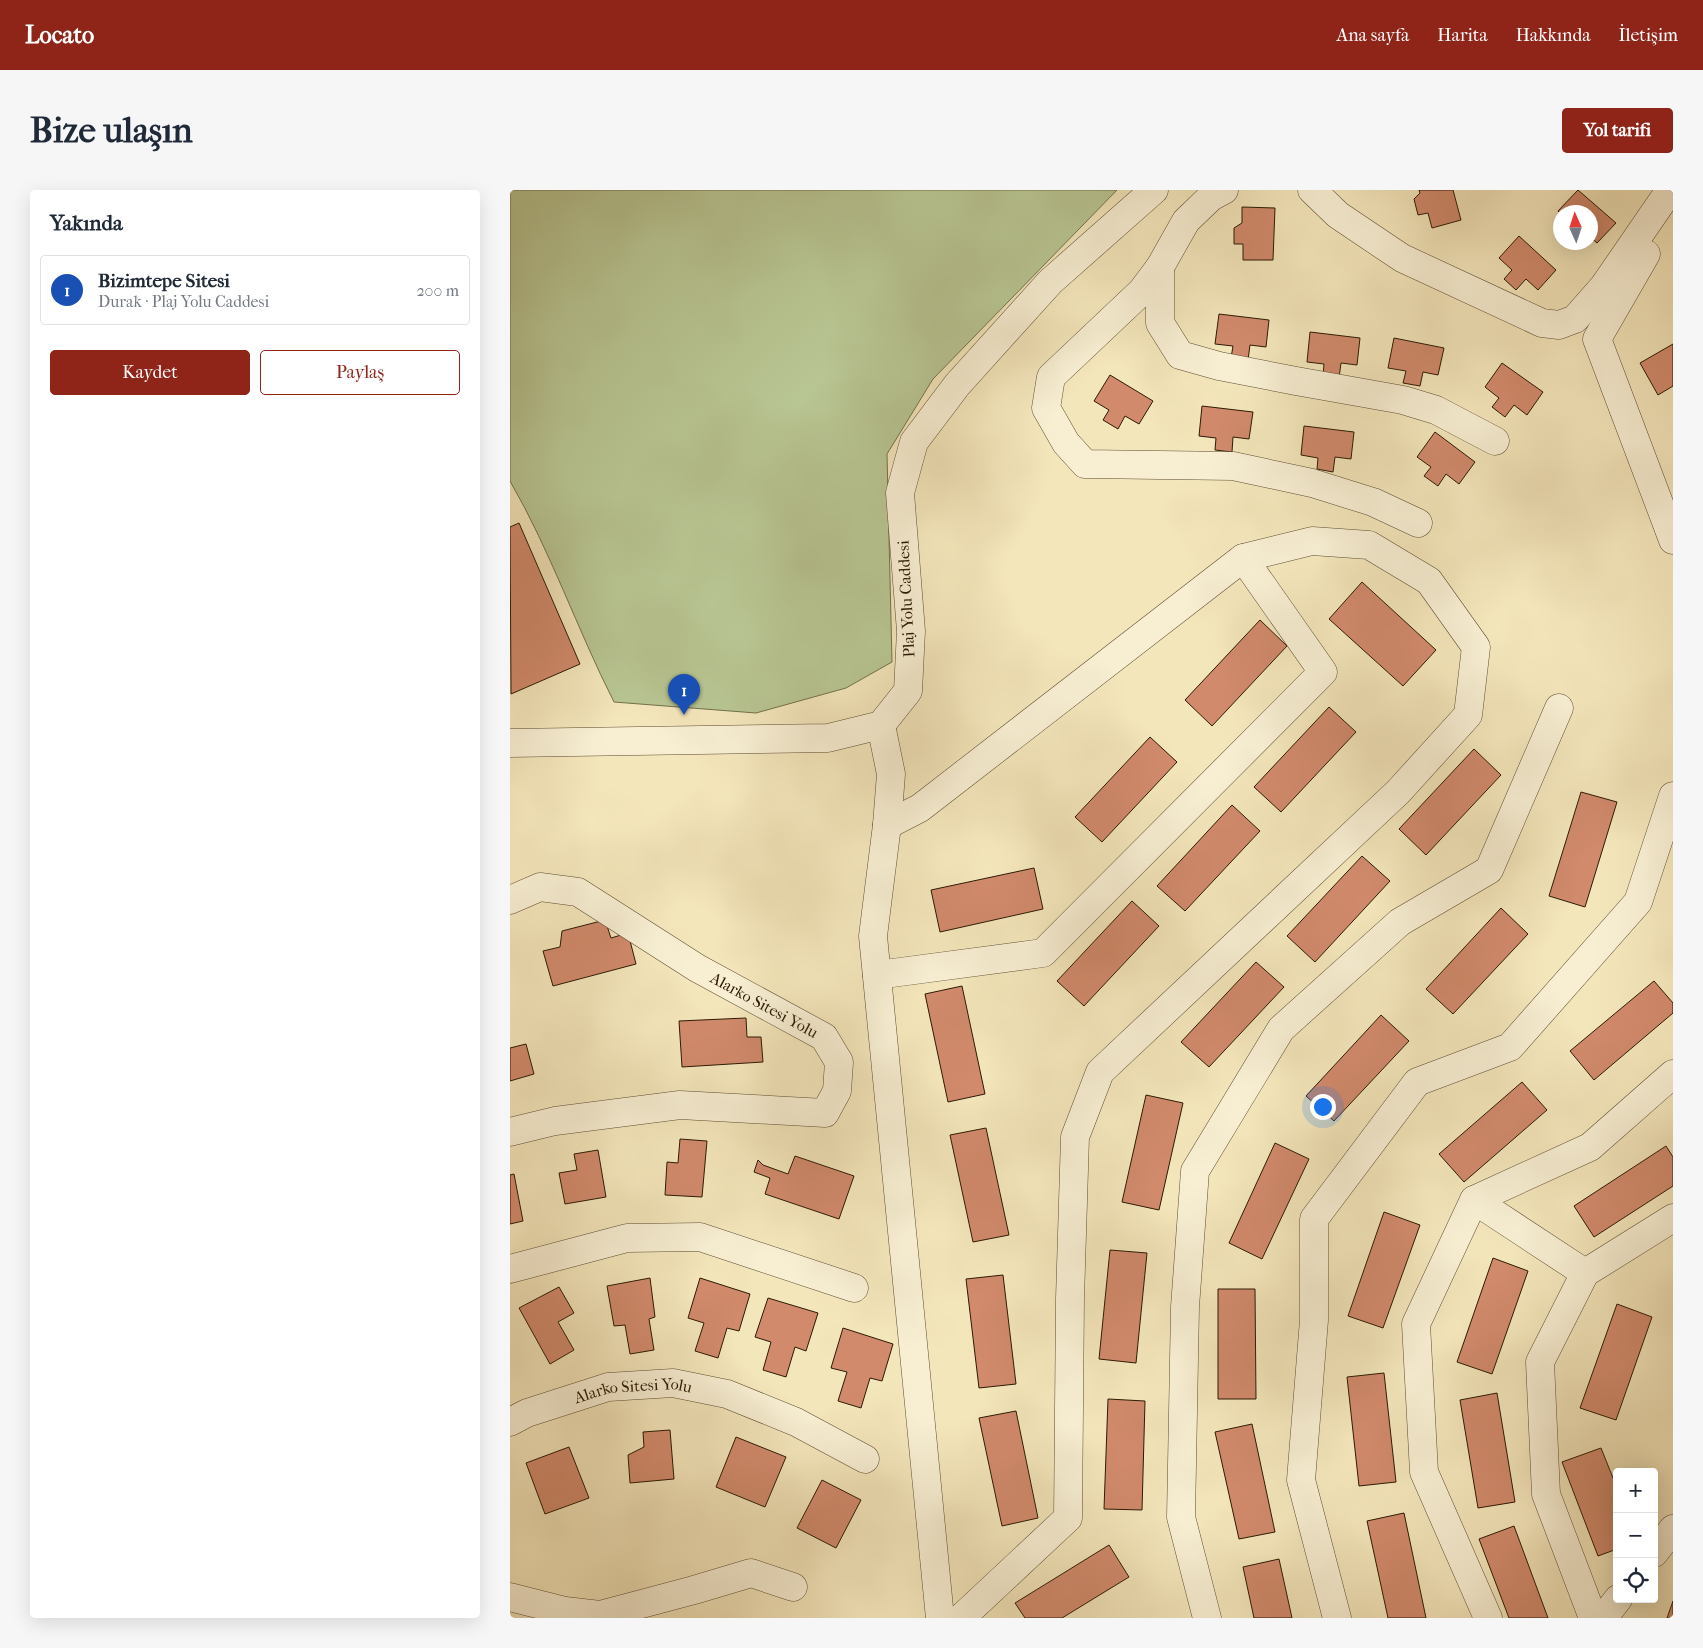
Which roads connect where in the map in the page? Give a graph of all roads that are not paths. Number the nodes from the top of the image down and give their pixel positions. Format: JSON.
{"nodes":[{"id":1,"x":1154,"y":190,"type":"edge"},
{"id":2,"x":1224,"y":190,"type":"edge"},
{"id":3,"x":1312,"y":190,"type":"edge"},
{"id":4,"x":1670,"y":190,"type":"edge"},
{"id":5,"x":1673,"y":208,"type":"edge"},
{"id":6,"x":1160,"y":268,"type":"junction"},
{"id":7,"x":1495,"y":440,"type":"dead end"},
{"id":8,"x":1418,"y":523,"type":"dead end"},
{"id":9,"x":1673,"y":540,"type":"edge"},
{"id":10,"x":1244,"y":558,"type":"junction"},
{"id":11,"x":1559,"y":708,"type":"dead end"},
{"id":12,"x":881,"y":725,"type":"junction"},
{"id":13,"x":510,"y":742,"type":"edge"},
{"id":14,"x":1673,"y":796,"type":"edge"},
{"id":15,"x":887,"y":825,"type":"junction"},
{"id":16,"x":510,"y":900,"type":"edge"},
{"id":17,"x":877,"y":975,"type":"junction"},
{"id":18,"x":1673,"y":1074,"type":"edge"},
{"id":19,"x":510,"y":1132,"type":"edge"},
{"id":20,"x":1474,"y":1200,"type":"junction"},
{"id":21,"x":1673,"y":1218,"type":"edge"},
{"id":22,"x":510,"y":1269,"type":"edge"},
{"id":23,"x":1585,"y":1273,"type":"junction"},
{"id":24,"x":854,"y":1288,"type":"dead end"},
{"id":25,"x":510,"y":1422,"type":"edge"},
{"id":26,"x":865,"y":1459,"type":"dead end"},
{"id":27,"x":1673,"y":1529,"type":"edge"},
{"id":28,"x":1658,"y":1548,"type":"edge"},
{"id":29,"x":794,"y":1587,"type":"dead end"},
{"id":30,"x":510,"y":1597,"type":"edge"},
{"id":31,"x":1615,"y":1603,"type":"edge"},
{"id":32,"x":940,"y":1618,"type":"edge"},
{"id":33,"x":961,"y":1618,"type":"edge"},
{"id":34,"x":1207,"y":1618,"type":"edge"},
{"id":35,"x":1337,"y":1618,"type":"edge"},
{"id":36,"x":1488,"y":1618,"type":"edge"},
{"id":37,"x":1593,"y":1618,"type":"edge"},
{"id":38,"x":1603,"y":1618,"type":"edge"}],
"edges":[{"from":1,"to":12,"type":"street","name":"Plaj Yolu Caddesi"},
{"from":2,"to":6,"type":"street"},
{"from":3,"to":4,"type":"street"},
{"from":5,"to":9,"type":"street"},
{"from":6,"to":7,"type":"street"},
{"from":6,"to":8,"type":"street"},
{"from":10,"to":15,"type":"street"},
{"from":10,"to":17,"type":"street"},
{"from":10,"to":33,"type":"street"},
{"from":11,"to":34,"type":"street"},
{"from":12,"to":13,"type":"street"},
{"from":12,"to":15,"type":"street"},
{"from":14,"to":35,"type":"street"},
{"from":15,"to":17,"type":"street"},
{"from":16,"to":19,"type":"street","name":"Alarko Sitesi Yolu"},
{"from":17,"to":32,"type":"street"},
{"from":18,"to":20,"type":"street"},
{"from":20,"to":23,"type":"street"},
{"from":20,"to":36,"type":"street"},
{"from":21,"to":23,"type":"street"},
{"from":22,"to":24,"type":"street"},
{"from":23,"to":37,"type":"street"},
{"from":25,"to":26,"type":"street","name":"Alarko Sitesi Yolu"},
{"from":27,"to":28,"type":"street"},
{"from":29,"to":30,"type":"street"},
{"from":31,"to":38,"type":"street"}]}
